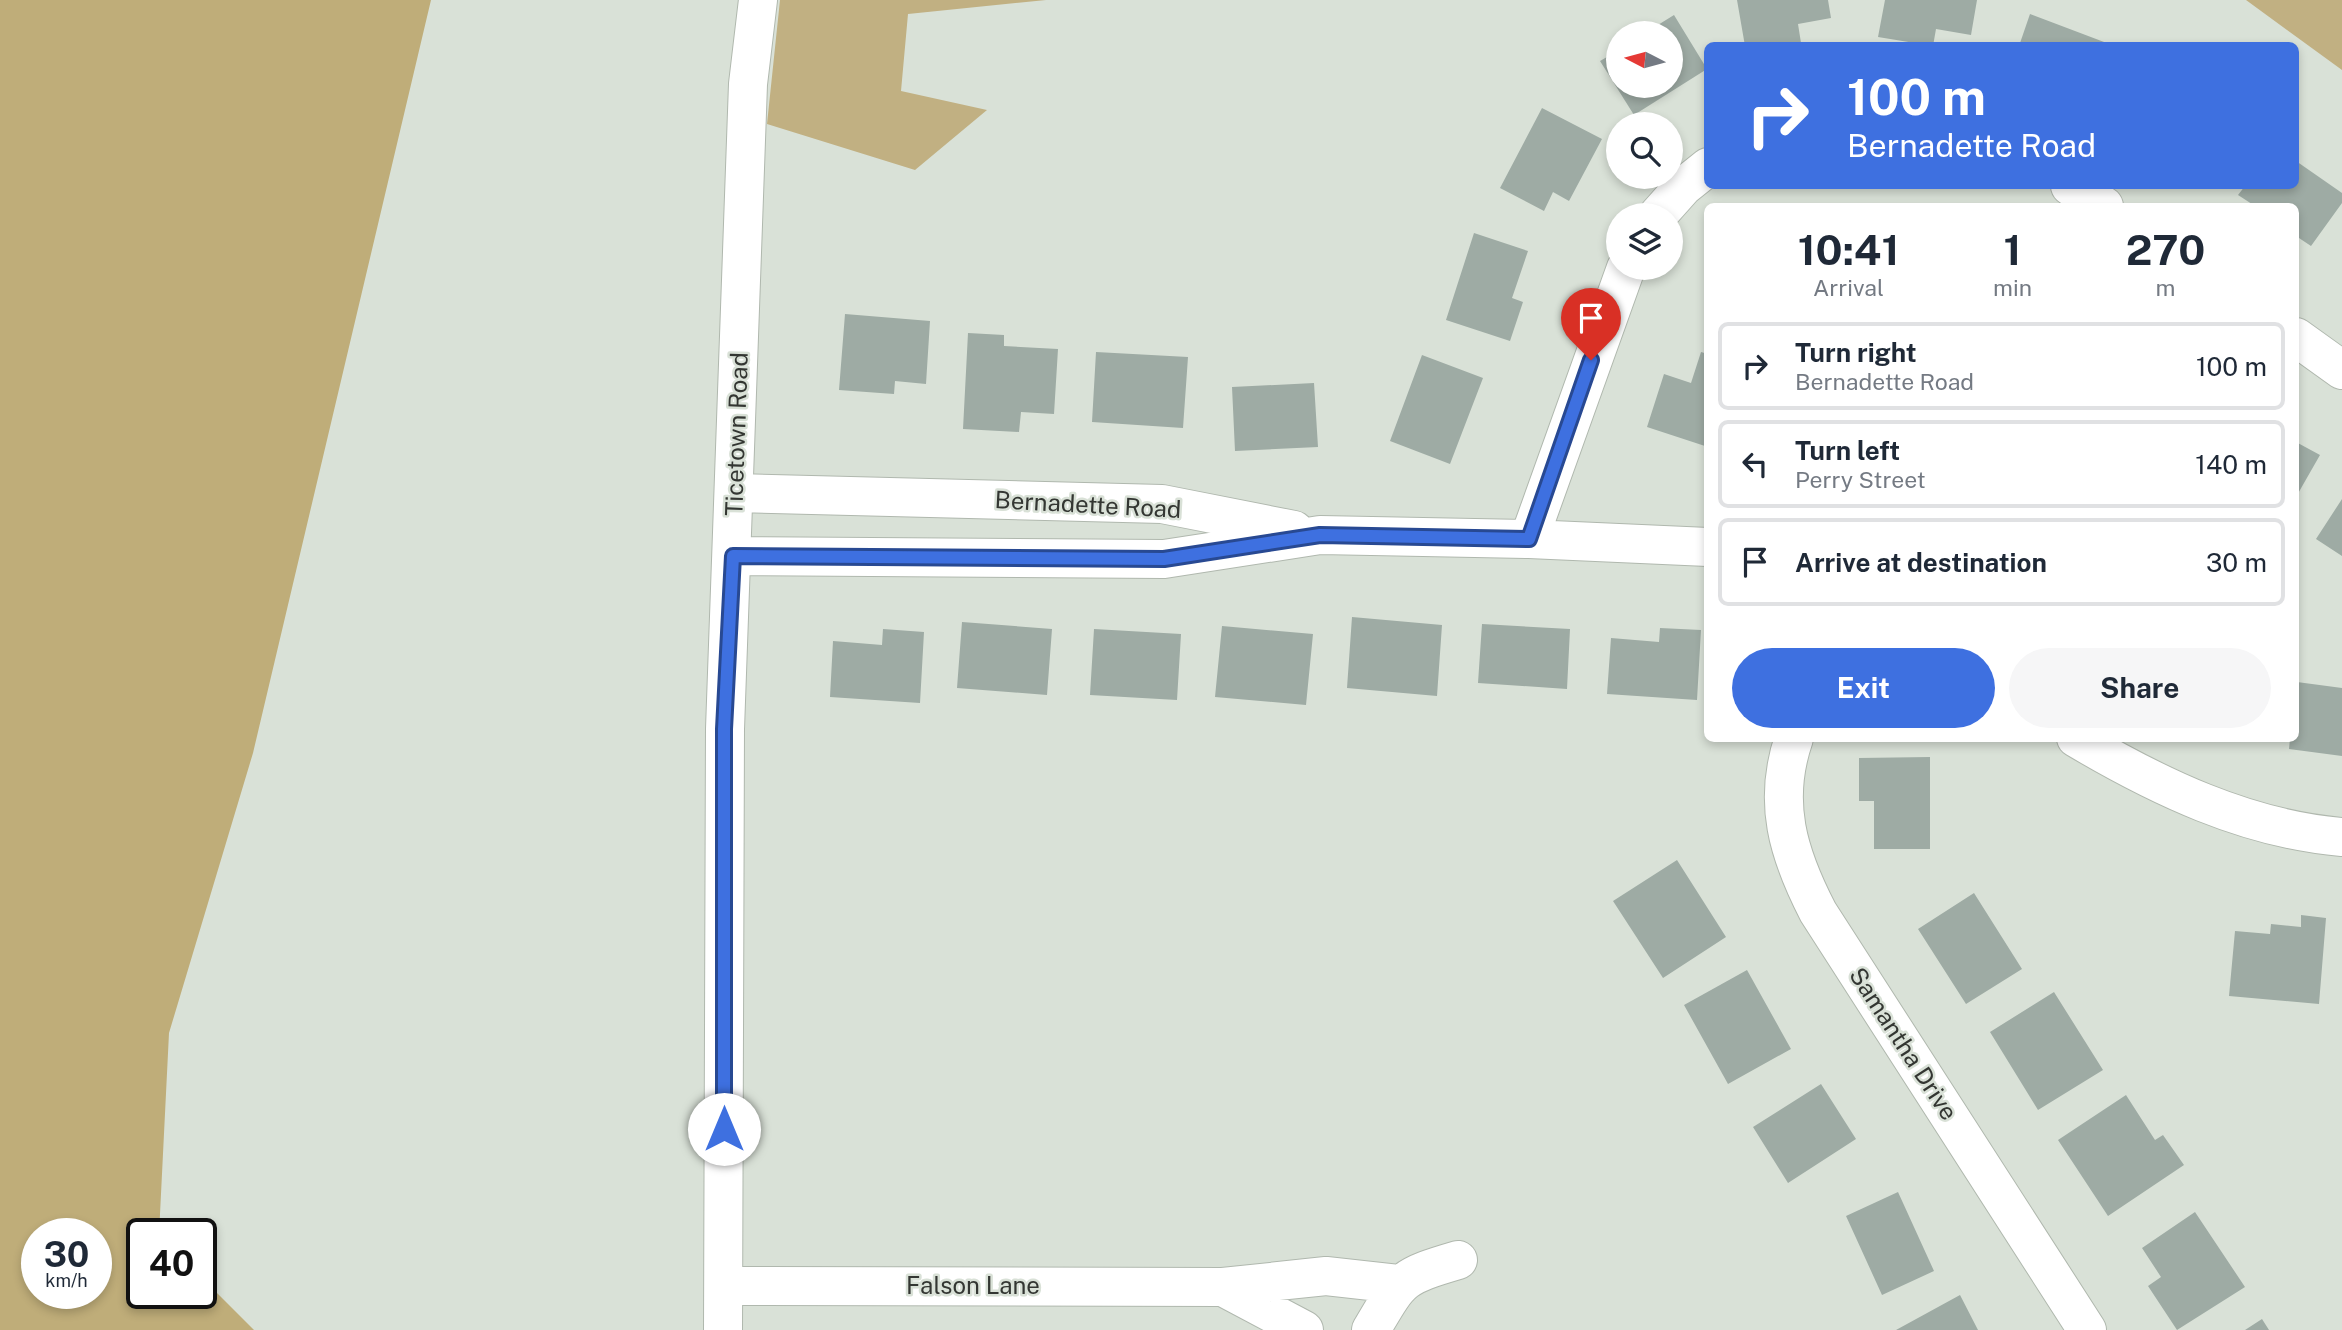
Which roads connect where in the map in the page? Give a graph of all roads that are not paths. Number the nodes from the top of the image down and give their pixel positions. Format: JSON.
{"nodes":[{"id":1,"x":758,"y":0,"type":"edge"},
{"id":2,"x":1704,"y":170,"type":"edge"},
{"id":3,"x":2075,"y":189,"type":"edge"},
{"id":4,"x":1669,"y":203,"type":"edge"},
{"id":5,"x":2099,"y":203,"type":"edge"},
{"id":6,"x":1622,"y":280,"type":"edge"},
{"id":7,"x":2299,"y":339,"type":"edge"},
{"id":8,"x":2342,"y":370,"type":"edge"},
{"id":9,"x":735,"y":493,"type":"junction"},
{"id":10,"x":980,"y":500,"type":"junction"},
{"id":11,"x":1320,"y":535,"type":"junction"},
{"id":12,"x":1529,"y":539,"type":"junction"},
{"id":13,"x":1704,"y":547,"type":"edge"},
{"id":14,"x":733,"y":556,"type":"junction"},
{"id":15,"x":978,"y":556,"type":"junction"},
{"id":16,"x":1793,"y":742,"type":"edge"},
{"id":17,"x":2083,"y":742,"type":"edge"},
{"id":18,"x":2342,"y":837,"type":"edge"},
{"id":19,"x":1458,"y":1259,"type":"dead end"},
{"id":20,"x":1398,"y":1284,"type":"junction"},
{"id":21,"x":724,"y":1286,"type":"junction"},
{"id":22,"x":1223,"y":1287,"type":"junction"},
{"id":23,"x":723,"y":1330,"type":"edge"},
{"id":24,"x":1304,"y":1330,"type":"edge"},
{"id":25,"x":1371,"y":1330,"type":"edge"},
{"id":26,"x":2087,"y":1330,"type":"edge"}],
"edges":[{"from":1,"to":9,"type":"street","name":"Ticetown Road"},
{"from":2,"to":4,"type":"street"},
{"from":3,"to":5,"type":"street"},
{"from":6,"to":12,"type":"street"},
{"from":7,"to":8,"type":"street"},
{"from":9,"to":10,"type":"street","name":"Bernadette Road"},
{"from":9,"to":14,"type":"street","name":"Ticetown Road"},
{"from":10,"to":11,"type":"street","name":"Bernadette Road"},
{"from":10,"to":15,"type":"street","name":"Bernadette Road"},
{"from":11,"to":12,"type":"street","name":"Bernadette Road"},
{"from":11,"to":15,"type":"street","name":"Bernadette Road"},
{"from":12,"to":13,"type":"street","name":"Bernadette Road"},
{"from":14,"to":15,"type":"street","name":"Bernadette Road"},
{"from":14,"to":21,"type":"street","name":"Ticetown Road"},
{"from":16,"to":26,"type":"street","name":"Samantha Drive"},
{"from":17,"to":18,"type":"street"},
{"from":19,"to":20,"type":"street"},
{"from":20,"to":22,"type":"street","name":"Falson Lane"},
{"from":20,"to":25,"type":"street"},
{"from":21,"to":22,"type":"street","name":"Falson Lane"},
{"from":21,"to":23,"type":"street","name":"Ticetown Road"},
{"from":22,"to":24,"type":"street","name":"Falson Lane"}]}
